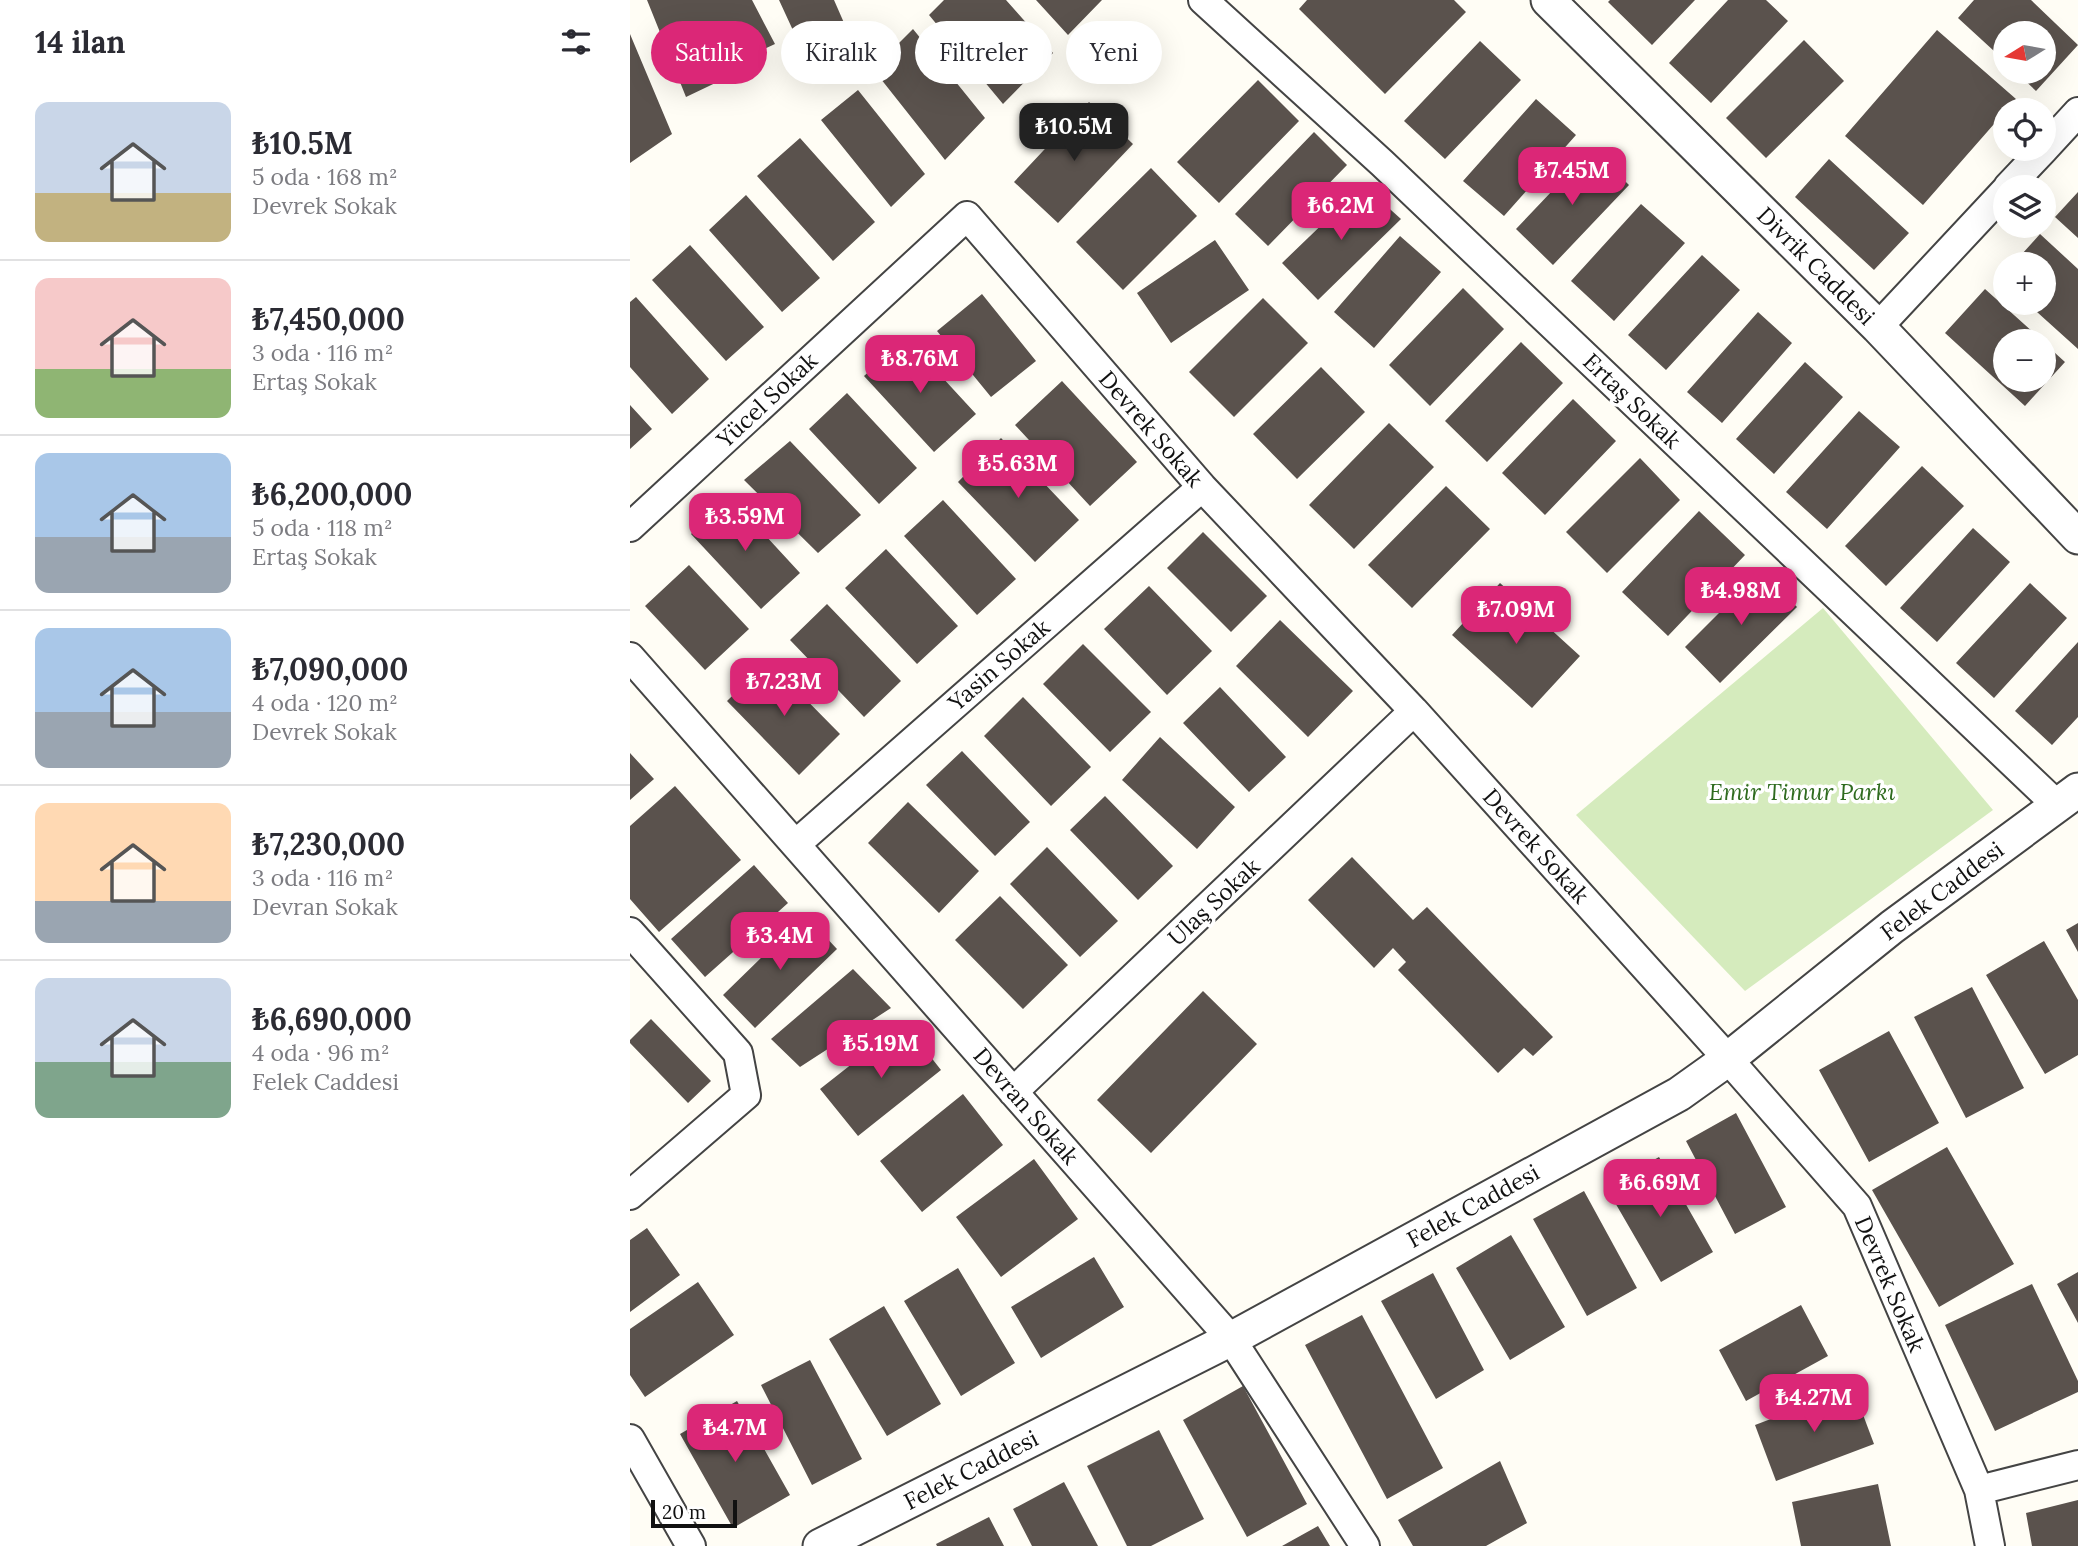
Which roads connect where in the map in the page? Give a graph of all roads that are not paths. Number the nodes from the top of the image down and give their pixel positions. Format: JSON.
{"nodes":[{"id":1,"x":1203,"y":0,"type":"edge"},
{"id":2,"x":1548,"y":0,"type":"edge"},
{"id":3,"x":2078,"y":112,"type":"edge"},
{"id":4,"x":2056,"y":136,"type":"edge"},
{"id":5,"x":2033,"y":161,"type":"edge"},
{"id":6,"x":2020,"y":175,"type":"edge"},
{"id":7,"x":1993,"y":204,"type":"edge"},
{"id":8,"x":967,"y":216,"type":"joint"},
{"id":9,"x":1878,"y":327,"type":"junction"},
{"id":10,"x":1202,"y":487,"type":"junction"},
{"id":11,"x":630,"y":527,"type":"edge"},
{"id":12,"x":2078,"y":537,"type":"edge"},
{"id":13,"x":630,"y":657,"type":"edge"},
{"id":14,"x":1415,"y":711,"type":"junction"},
{"id":15,"x":2068,"y":798,"type":"edge"},
{"id":16,"x":796,"y":844,"type":"junction"},
{"id":17,"x":630,"y":932,"type":"edge"},
{"id":18,"x":1728,"y":1059,"type":"junction"},
{"id":19,"x":1013,"y":1092,"type":"junction"},
{"id":20,"x":630,"y":1195,"type":"edge"},
{"id":21,"x":1231,"y":1339,"type":"junction"},
{"id":22,"x":630,"y":1439,"type":"edge"},
{"id":23,"x":2078,"y":1465,"type":"edge"},
{"id":24,"x":1979,"y":1490,"type":"junction"},
{"id":25,"x":691,"y":1546,"type":"edge"},
{"id":26,"x":820,"y":1546,"type":"edge"},
{"id":27,"x":1366,"y":1546,"type":"edge"},
{"id":28,"x":1990,"y":1546,"type":"edge"}],
"edges":[{"from":1,"to":15,"type":"street","name":"Ertaş Sokak"},
{"from":2,"to":9,"type":"street","name":"Divrik Caddesi"},
{"from":3,"to":4,"type":"street"},
{"from":5,"to":6,"type":"street"},
{"from":7,"to":9,"type":"street"},
{"from":8,"to":10,"type":"street","name":"Devrek Sokak"},
{"from":8,"to":11,"type":"street","name":"Yücel Sokak"},
{"from":9,"to":12,"type":"street","name":"Divrik Caddesi"},
{"from":10,"to":14,"type":"street","name":"Devrek Sokak"},
{"from":10,"to":16,"type":"street","name":"Yasin Sokak"},
{"from":13,"to":16,"type":"street","name":"Devran Sokak"},
{"from":14,"to":18,"type":"street","name":"Devrek Sokak"},
{"from":14,"to":19,"type":"street","name":"Ulaş Sokak"},
{"from":15,"to":18,"type":"street","name":"Felek Caddesi"},
{"from":16,"to":19,"type":"street","name":"Devran Sokak"},
{"from":17,"to":20,"type":"street"},
{"from":18,"to":21,"type":"street","name":"Felek Caddesi"},
{"from":18,"to":24,"type":"street","name":"Devrek Sokak"},
{"from":19,"to":21,"type":"street","name":"Devran Sokak"},
{"from":21,"to":26,"type":"street","name":"Felek Caddesi"},
{"from":21,"to":27,"type":"street","name":"Devran Sokak"},
{"from":22,"to":25,"type":"street"},
{"from":23,"to":24,"type":"street"},
{"from":24,"to":28,"type":"street","name":"Devrek Sokak"}]}
